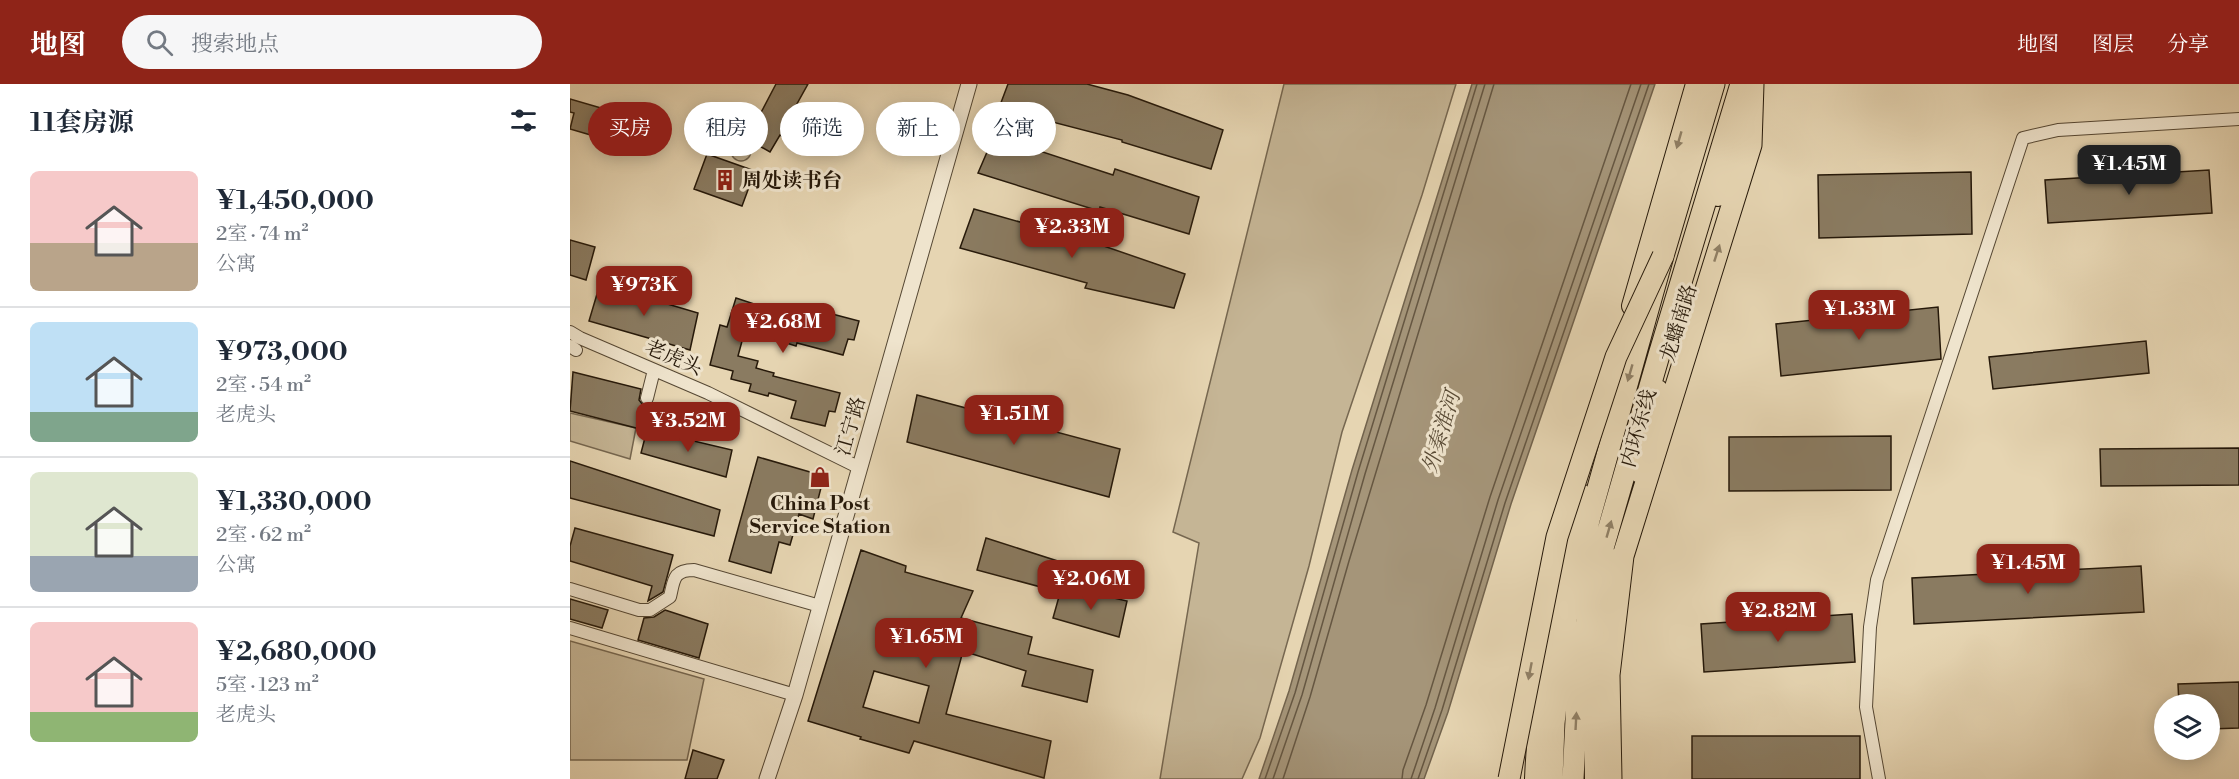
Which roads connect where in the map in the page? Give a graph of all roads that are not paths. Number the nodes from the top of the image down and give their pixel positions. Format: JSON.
{"nodes":[{"id":1,"x":969,"y":84,"type":"edge"},
{"id":2,"x":1696,"y":84,"type":"edge"},
{"id":3,"x":1705,"y":84,"type":"edge"},
{"id":4,"x":1714,"y":84,"type":"edge"},
{"id":5,"x":1742,"y":84,"type":"edge"},
{"id":6,"x":1753,"y":84,"type":"edge"},
{"id":7,"x":2239,"y":119,"type":"edge"},
{"id":8,"x":1700,"y":130,"type":"junction"},
{"id":9,"x":1663,"y":256,"type":"junction"},
{"id":10,"x":570,"y":332,"type":"edge"},
{"id":11,"x":654,"y":370,"type":"junction"},
{"id":12,"x":647,"y":398,"type":"dead end"},
{"id":13,"x":860,"y":468,"type":"junction"},
{"id":14,"x":570,"y":589,"type":"edge"},
{"id":15,"x":820,"y":606,"type":"junction"},
{"id":16,"x":570,"y":628,"type":"edge"},
{"id":17,"x":795,"y":695,"type":"junction"},
{"id":18,"x":767,"y":779,"type":"edge"},
{"id":19,"x":1509,"y":779,"type":"edge"},
{"id":20,"x":1535,"y":779,"type":"edge"},
{"id":21,"x":1552,"y":779,"type":"edge"},
{"id":22,"x":1573,"y":779,"type":"edge"},
{"id":23,"x":1595,"y":779,"type":"edge"},
{"id":24,"x":1611,"y":779,"type":"edge"},
{"id":25,"x":1879,"y":779,"type":"edge"}],
"edges":[{"from":1,"to":13,"type":"street","name":"江宁路"},
{"from":2,"to":20,"type":"main road","one_way":true},
{"from":3,"to":8,"type":"highway"},
{"from":4,"to":8,"type":"highway","name":"内环东线"},
{"from":22,"to":5,"type":"highway","name":"内环东线","one_way":true},
{"from":6,"to":23,"type":"main road","name":"龙蟠南路"},
{"from":24,"to":6,"type":"highway","one_way":true},
{"from":7,"to":25,"type":"street"},
{"from":8,"to":9,"type":"highway","name":"内环东线"},
{"from":9,"to":19,"type":"highway","one_way":true,"bridge":true},
{"from":9,"to":21,"type":"highway","name":"内环东线","one_way":true,"bridge":true},
{"from":10,"to":11,"type":"street","name":"老虎头"},
{"from":11,"to":12,"type":"street"},
{"from":11,"to":13,"type":"street","name":"老虎头"},
{"from":13,"to":15,"type":"street","name":"江宁路"},
{"from":14,"to":15,"type":"street"},
{"from":15,"to":17,"type":"street","name":"江宁路"},
{"from":16,"to":17,"type":"street"},
{"from":17,"to":18,"type":"street","name":"江宁路"}]}
